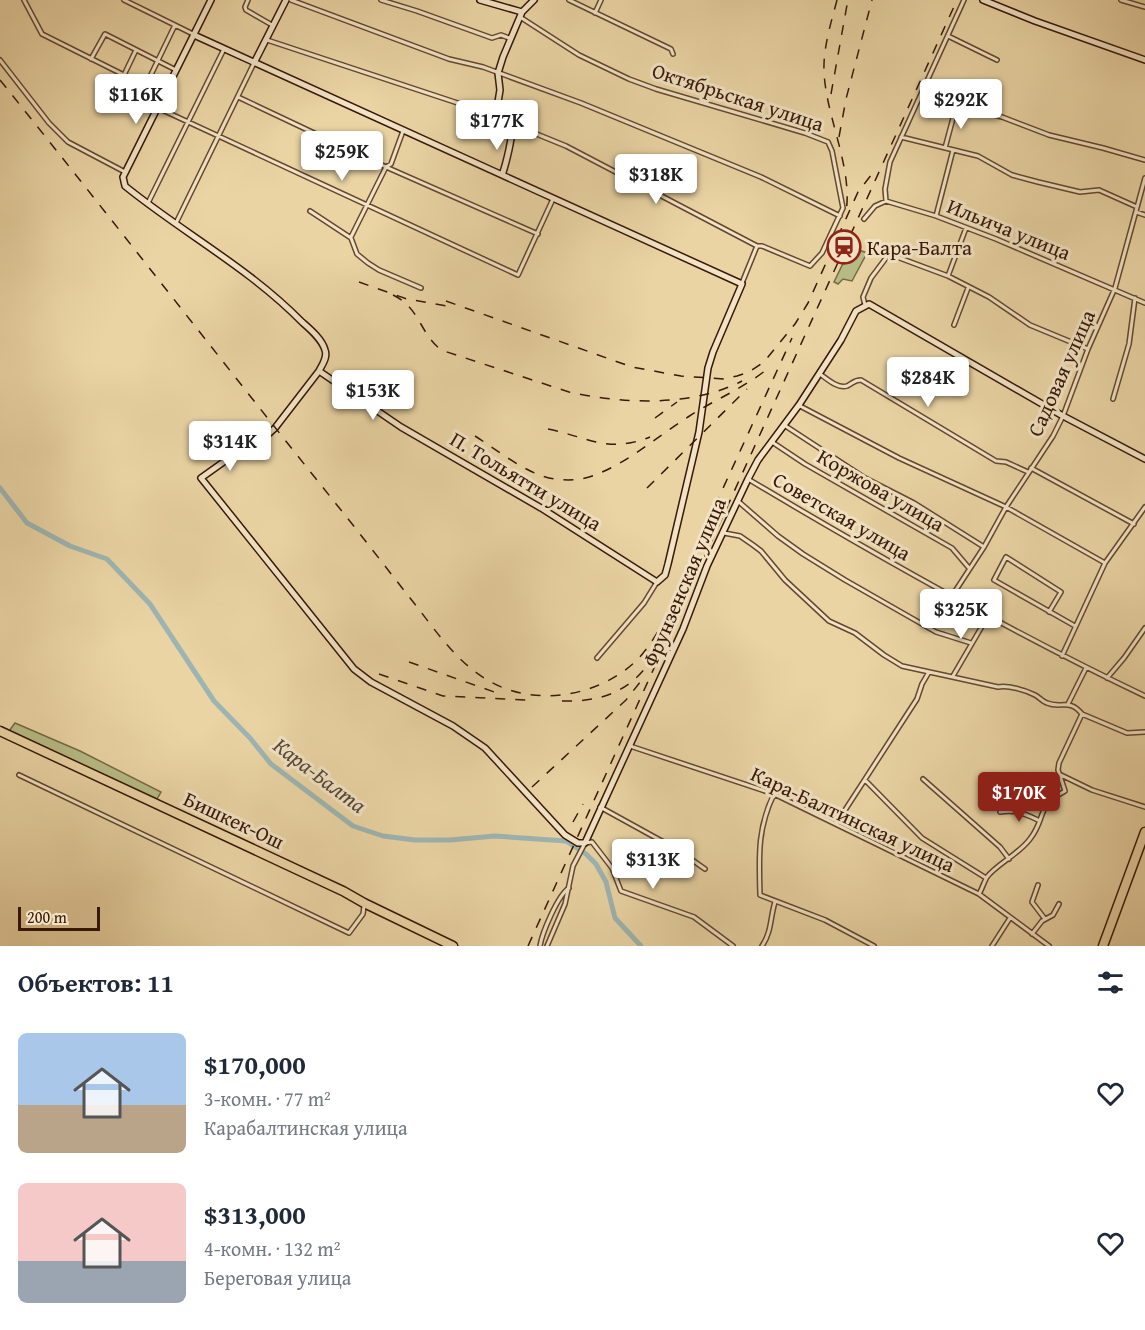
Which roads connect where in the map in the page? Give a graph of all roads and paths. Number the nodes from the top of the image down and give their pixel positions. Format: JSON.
{"nodes":[{"id":1,"x":24,"y":0,"type":"edge"},
{"id":2,"x":124,"y":0,"type":"edge"},
{"id":3,"x":211,"y":0,"type":"edge"},
{"id":4,"x":248,"y":0,"type":"edge"},
{"id":5,"x":286,"y":0,"type":"edge"},
{"id":6,"x":291,"y":0,"type":"edge"},
{"id":7,"x":381,"y":0,"type":"edge"},
{"id":8,"x":480,"y":0,"type":"edge"},
{"id":9,"x":534,"y":0,"type":"edge"},
{"id":10,"x":570,"y":0,"type":"edge"},
{"id":11,"x":601,"y":0,"type":"edge"},
{"id":12,"x":964,"y":0,"type":"edge"},
{"id":13,"x":983,"y":0,"type":"edge"},
{"id":14,"x":1121,"y":0,"type":"edge"},
{"id":15,"x":1145,"y":8,"type":"edge"},
{"id":16,"x":595,"y":13,"type":"junction"},
{"id":17,"x":521,"y":15,"type":"junction"},
{"id":18,"x":175,"y":25,"type":"junction"},
{"id":19,"x":272,"y":26,"type":"junction"},
{"id":20,"x":194,"y":34,"type":"junction"},
{"id":21,"x":947,"y":35,"type":"junction"},
{"id":22,"x":511,"y":39,"type":"junction"},
{"id":23,"x":266,"y":40,"type":"junction"},
{"id":24,"x":224,"y":49,"type":"junction"},
{"id":25,"x":136,"y":50,"type":"junction"},
{"id":26,"x":673,"y":54,"type":"dead end"},
{"id":27,"x":91,"y":59,"type":"junction"},
{"id":28,"x":0,"y":60,"type":"edge"},
{"id":29,"x":158,"y":60,"type":"junction"},
{"id":30,"x":997,"y":60,"type":"dead end"},
{"id":31,"x":1145,"y":60,"type":"edge"},
{"id":32,"x":254,"y":63,"type":"junction"},
{"id":33,"x":176,"y":70,"type":"junction"},
{"id":34,"x":498,"y":73,"type":"junction"},
{"id":35,"x":124,"y":75,"type":"junction"},
{"id":36,"x":146,"y":86,"type":"junction"},
{"id":37,"x":164,"y":94,"type":"junction"},
{"id":38,"x":921,"y":96,"type":"junction"},
{"id":39,"x":238,"y":97,"type":"junction"},
{"id":40,"x":956,"y":106,"type":"junction"},
{"id":41,"x":157,"y":108,"type":"junction"},
{"id":42,"x":497,"y":117,"type":"junction"},
{"id":43,"x":188,"y":123,"type":"junction"},
{"id":44,"x":509,"y":123,"type":"junction"},
{"id":45,"x":403,"y":129,"type":"junction"},
{"id":46,"x":220,"y":136,"type":"junction"},
{"id":47,"x":901,"y":137,"type":"junction"},
{"id":48,"x":945,"y":148,"type":"junction"},
{"id":49,"x":953,"y":150,"type":"junction"},
{"id":50,"x":1145,"y":160,"type":"edge"},
{"id":51,"x":386,"y":167,"type":"junction"},
{"id":52,"x":125,"y":172,"type":"junction"},
{"id":53,"x":502,"y":175,"type":"junction"},
{"id":54,"x":1145,"y":178,"type":"edge"},
{"id":55,"x":553,"y":199,"type":"junction"},
{"id":56,"x":886,"y":201,"type":"junction"},
{"id":57,"x":147,"y":204,"type":"junction"},
{"id":58,"x":367,"y":207,"type":"junction"},
{"id":59,"x":1136,"y":209,"type":"junction"},
{"id":60,"x":310,"y":211,"type":"dead end"},
{"id":61,"x":1145,"y":214,"type":"edge"},
{"id":62,"x":840,"y":216,"type":"junction"},
{"id":63,"x":936,"y":216,"type":"junction"},
{"id":64,"x":864,"y":219,"type":"dead end"},
{"id":65,"x":175,"y":225,"type":"junction"},
{"id":66,"x":966,"y":228,"type":"junction"},
{"id":67,"x":538,"y":234,"type":"junction"},
{"id":68,"x":351,"y":238,"type":"junction"},
{"id":69,"x":758,"y":246,"type":"junction"},
{"id":70,"x":948,"y":276,"type":"junction"},
{"id":71,"x":742,"y":284,"type":"junction"},
{"id":72,"x":969,"y":287,"type":"junction"},
{"id":73,"x":421,"y":288,"type":"dead end"},
{"id":74,"x":1115,"y":288,"type":"junction"},
{"id":75,"x":1135,"y":297,"type":"junction"},
{"id":76,"x":1145,"y":303,"type":"edge"},
{"id":77,"x":865,"y":305,"type":"junction"},
{"id":78,"x":954,"y":325,"type":"dead end"},
{"id":79,"x":1088,"y":349,"type":"junction"},
{"id":80,"x":320,"y":372,"type":"junction"},
{"id":81,"x":819,"y":374,"type":"junction"},
{"id":82,"x":1113,"y":399,"type":"dead end"},
{"id":83,"x":799,"y":405,"type":"junction"},
{"id":84,"x":1063,"y":416,"type":"junction"},
{"id":85,"x":784,"y":425,"type":"junction"},
{"id":86,"x":772,"y":442,"type":"junction"},
{"id":87,"x":1145,"y":459,"type":"edge"},
{"id":88,"x":1031,"y":468,"type":"junction"},
{"id":89,"x":1028,"y":472,"type":"junction"},
{"id":90,"x":748,"y":478,"type":"junction"},
{"id":91,"x":737,"y":501,"type":"junction"},
{"id":92,"x":1006,"y":507,"type":"junction"},
{"id":93,"x":1145,"y":507,"type":"edge"},
{"id":94,"x":1134,"y":524,"type":"junction"},
{"id":95,"x":722,"y":532,"type":"junction"},
{"id":96,"x":984,"y":547,"type":"junction"},
{"id":97,"x":1105,"y":563,"type":"junction"},
{"id":98,"x":970,"y":568,"type":"junction"},
{"id":99,"x":657,"y":582,"type":"junction"},
{"id":100,"x":952,"y":596,"type":"junction"},
{"id":101,"x":1049,"y":612,"type":"junction"},
{"id":102,"x":988,"y":616,"type":"junction"},
{"id":103,"x":1075,"y":626,"type":"junction"},
{"id":104,"x":1145,"y":628,"type":"edge"},
{"id":105,"x":971,"y":643,"type":"junction"},
{"id":106,"x":1062,"y":656,"type":"junction"},
{"id":107,"x":597,"y":658,"type":"dead end"},
{"id":108,"x":1086,"y":668,"type":"junction"},
{"id":109,"x":929,"y":672,"type":"junction"},
{"id":110,"x":953,"y":676,"type":"junction"},
{"id":111,"x":1107,"y":678,"type":"junction"},
{"id":112,"x":1145,"y":696,"type":"edge"},
{"id":113,"x":1068,"y":704,"type":"junction"},
{"id":114,"x":1082,"y":714,"type":"junction"},
{"id":115,"x":0,"y":731,"type":"edge"},
{"id":116,"x":1145,"y":732,"type":"edge"},
{"id":117,"x":630,"y":746,"type":"junction"},
{"id":118,"x":19,"y":775,"type":"dead end"},
{"id":119,"x":1061,"y":775,"type":"junction"},
{"id":120,"x":923,"y":779,"type":"dead end"},
{"id":121,"x":865,"y":780,"type":"junction"},
{"id":122,"x":774,"y":794,"type":"junction"},
{"id":123,"x":600,"y":807,"type":"junction"},
{"id":124,"x":1145,"y":807,"type":"edge"},
{"id":125,"x":1000,"y":812,"type":"dead end"},
{"id":126,"x":1038,"y":820,"type":"junction"},
{"id":127,"x":836,"y":824,"type":"junction"},
{"id":128,"x":1145,"y":832,"type":"edge"},
{"id":129,"x":585,"y":843,"type":"junction"},
{"id":130,"x":1010,"y":859,"type":"junction"},
{"id":131,"x":705,"y":869,"type":"dead end"},
{"id":132,"x":987,"y":878,"type":"junction"},
{"id":133,"x":1038,"y":885,"type":"dead end"},
{"id":134,"x":569,"y":888,"type":"junction"},
{"id":135,"x":979,"y":894,"type":"junction"},
{"id":136,"x":775,"y":902,"type":"junction"},
{"id":137,"x":364,"y":903,"type":"junction"},
{"id":138,"x":1059,"y":904,"type":"dead end"},
{"id":139,"x":1010,"y":918,"type":"junction"},
{"id":140,"x":1045,"y":919,"type":"junction"},
{"id":141,"x":1032,"y":934,"type":"junction"},
{"id":142,"x":452,"y":946,"type":"edge"},
{"id":143,"x":540,"y":946,"type":"edge"},
{"id":144,"x":547,"y":946,"type":"edge"},
{"id":145,"x":733,"y":946,"type":"edge"},
{"id":146,"x":762,"y":946,"type":"edge"},
{"id":147,"x":874,"y":946,"type":"edge"},
{"id":148,"x":992,"y":946,"type":"edge"},
{"id":149,"x":1049,"y":946,"type":"edge"},
{"id":150,"x":1103,"y":946,"type":"edge"}],
"edges":[{"from":1,"to":27,"type":"street"},
{"from":2,"to":18,"type":"street"},
{"from":3,"to":20,"type":"street"},
{"from":4,"to":19,"type":"street"},
{"from":5,"to":19,"type":"street"},
{"from":6,"to":34,"type":"street"},
{"from":7,"to":22,"type":"street"},
{"from":8,"to":17,"type":"street","name":"Октябрьская улица"},
{"from":9,"to":17,"type":"street"},
{"from":10,"to":16,"type":"street"},
{"from":11,"to":16,"type":"street"},
{"from":12,"to":21,"type":"street"},
{"from":13,"to":31,"type":"street"},
{"from":14,"to":15,"type":"street"},
{"from":16,"to":26,"type":"street"},
{"from":17,"to":22,"type":"street"},
{"from":17,"to":62,"type":"street","name":"Октябрьская улица"},
{"from":18,"to":20,"type":"street"},
{"from":18,"to":29,"type":"street"},
{"from":19,"to":23,"type":"street"},
{"from":20,"to":24,"type":"street"},
{"from":20,"to":33,"type":"street"},
{"from":21,"to":30,"type":"street"},
{"from":21,"to":38,"type":"street"},
{"from":22,"to":34,"type":"street"},
{"from":23,"to":32,"type":"street"},
{"from":23,"to":42,"type":"street"},
{"from":24,"to":32,"type":"street"},
{"from":24,"to":43,"type":"street"},
{"from":25,"to":27,"type":"street"},
{"from":25,"to":29,"type":"street"},
{"from":25,"to":35,"type":"street"},
{"from":27,"to":35,"type":"street"},
{"from":28,"to":52,"type":"street"},
{"from":29,"to":33,"type":"street"},
{"from":29,"to":36,"type":"street"},
{"from":32,"to":39,"type":"street"},
{"from":32,"to":45,"type":"street"},
{"from":33,"to":37,"type":"street"},
{"from":34,"to":42,"type":"street"},
{"from":34,"to":62,"type":"street"},
{"from":35,"to":36,"type":"street"},
{"from":36,"to":37,"type":"street"},
{"from":37,"to":41,"type":"street"},
{"from":38,"to":40,"type":"street"},
{"from":38,"to":47,"type":"street"},
{"from":39,"to":46,"type":"street"},
{"from":39,"to":51,"type":"street"},
{"from":40,"to":48,"type":"street"},
{"from":40,"to":50,"type":"street"},
{"from":41,"to":43,"type":"street"},
{"from":41,"to":52,"type":"street"},
{"from":42,"to":44,"type":"street"},
{"from":43,"to":46,"type":"street"},
{"from":43,"to":57,"type":"street"},
{"from":44,"to":53,"type":"street"},
{"from":44,"to":69,"type":"street"},
{"from":45,"to":51,"type":"street"},
{"from":45,"to":53,"type":"street"},
{"from":46,"to":58,"type":"street"},
{"from":46,"to":65,"type":"street"},
{"from":47,"to":48,"type":"street"},
{"from":47,"to":56,"type":"street"},
{"from":48,"to":49,"type":"street"},
{"from":49,"to":59,"type":"street"},
{"from":49,"to":63,"type":"street"},
{"from":51,"to":58,"type":"street"},
{"from":51,"to":67,"type":"street"},
{"from":52,"to":57,"type":"street"},
{"from":53,"to":55,"type":"street"},
{"from":54,"to":59,"type":"street","name":"Садовая улица"},
{"from":55,"to":67,"type":"street"},
{"from":55,"to":71,"type":"street"},
{"from":56,"to":63,"type":"street","name":"Ильича улица"},
{"from":56,"to":64,"type":"street"},
{"from":57,"to":65,"type":"street"},
{"from":58,"to":67,"type":"street"},
{"from":58,"to":68,"type":"street"},
{"from":59,"to":61,"type":"street"},
{"from":59,"to":74,"type":"street","name":"Садовая улица"},
{"from":60,"to":68,"type":"street"},
{"from":62,"to":69,"type":"street","name":"Октябрьская улица"},
{"from":63,"to":66,"type":"street","name":"Ильича улица"},
{"from":65,"to":80,"type":"street"},
{"from":66,"to":70,"type":"street"},
{"from":66,"to":74,"type":"street","name":"Ильича улица"},
{"from":68,"to":73,"type":"street"},
{"from":69,"to":71,"type":"street"},
{"from":70,"to":72,"type":"street"},
{"from":70,"to":77,"type":"street","name":"Фрунзенская улица"},
{"from":71,"to":99,"type":"street"},
{"from":72,"to":78,"type":"street"},
{"from":72,"to":79,"type":"street"},
{"from":74,"to":75,"type":"street","name":"Ильича улица"},
{"from":74,"to":79,"type":"street","name":"Садовая улица"},
{"from":75,"to":76,"type":"street","name":"Ильича улица"},
{"from":75,"to":82,"type":"street"},
{"from":77,"to":81,"type":"street","name":"Фрунзенская улица"},
{"from":77,"to":84,"type":"street"},
{"from":79,"to":84,"type":"street","name":"Садовая улица"},
{"from":80,"to":99,"type":"street","name":"П. Тольятти улица"},
{"from":80,"to":129,"type":"street"},
{"from":81,"to":83,"type":"street","name":"Фрунзенская улица"},
{"from":81,"to":89,"type":"street"},
{"from":83,"to":85,"type":"street","name":"Фрунзенская улица"},
{"from":83,"to":92,"type":"street"},
{"from":84,"to":87,"type":"street"},
{"from":84,"to":88,"type":"street","name":"Садовая улица"},
{"from":85,"to":86,"type":"street","name":"Фрунзенская улица"},
{"from":85,"to":96,"type":"street"},
{"from":86,"to":90,"type":"street","name":"Фрунзенская улица"},
{"from":86,"to":98,"type":"street","name":"Коржова улица"},
{"from":88,"to":89,"type":"street","name":"Садовая улица"},
{"from":88,"to":94,"type":"street"},
{"from":89,"to":92,"type":"street","name":"Садовая улица"},
{"from":90,"to":91,"type":"street","name":"Фрунзенская улица"},
{"from":90,"to":100,"type":"street","name":"Советская улица"},
{"from":91,"to":95,"type":"street","name":"Фрунзенская улица"},
{"from":91,"to":105,"type":"street"},
{"from":92,"to":96,"type":"street","name":"Садовая улица"},
{"from":92,"to":97,"type":"street"},
{"from":93,"to":94,"type":"street"},
{"from":94,"to":97,"type":"street"},
{"from":95,"to":109,"type":"street"},
{"from":95,"to":117,"type":"street","name":"Фрунзенская улица"},
{"from":96,"to":98,"type":"street","name":"Садовая улица"},
{"from":97,"to":103,"type":"street"},
{"from":98,"to":100,"type":"street","name":"Садовая улица"},
{"from":99,"to":107,"type":"street"},
{"from":100,"to":102,"type":"street","name":"Советская улица"},
{"from":101,"to":101,"type":"street"},
{"from":101,"to":103,"type":"street"},
{"from":102,"to":105,"type":"street"},
{"from":102,"to":106,"type":"street","name":"Советская улица"},
{"from":103,"to":106,"type":"street"},
{"from":104,"to":111,"type":"street"},
{"from":105,"to":110,"type":"street"},
{"from":106,"to":108,"type":"street","name":"Советская улица"},
{"from":108,"to":111,"type":"street","name":"Советская улица"},
{"from":108,"to":113,"type":"street"},
{"from":109,"to":110,"type":"street"},
{"from":109,"to":121,"type":"street"},
{"from":110,"to":113,"type":"street"},
{"from":111,"to":112,"type":"street","name":"Советская улица"},
{"from":113,"to":114,"type":"street"},
{"from":114,"to":116,"type":"street"},
{"from":114,"to":119,"type":"street"},
{"from":115,"to":137,"type":"highway","name":"Бишкек-Ош"},
{"from":117,"to":122,"type":"street","name":"Кара-Балтинская улица"},
{"from":117,"to":123,"type":"street","name":"Фрунзенская улица"},
{"from":118,"to":137,"type":"street"},
{"from":119,"to":124,"type":"street"},
{"from":119,"to":126,"type":"street"},
{"from":120,"to":130,"type":"street"},
{"from":121,"to":127,"type":"street"},
{"from":121,"to":132,"type":"street","name":"Кара-Балтинская улица"},
{"from":122,"to":127,"type":"street","name":"Кара-Балтинская улица"},
{"from":122,"to":136,"type":"street"},
{"from":123,"to":129,"type":"street","name":"Фрунзенская улица"},
{"from":123,"to":131,"type":"street"},
{"from":125,"to":126,"type":"street"},
{"from":126,"to":130,"type":"street"},
{"from":127,"to":135,"type":"street","name":"Кара-Балтинская улица"},
{"from":128,"to":150,"type":"highway"},
{"from":129,"to":134,"type":"street","name":"Фрунзенская улица"},
{"from":129,"to":145,"type":"street"},
{"from":130,"to":132,"type":"street"},
{"from":132,"to":135,"type":"street"},
{"from":133,"to":140,"type":"street"},
{"from":134,"to":143,"type":"street"},
{"from":134,"to":144,"type":"street","name":"Фрунзенская улица"},
{"from":135,"to":139,"type":"street","name":"Кара-Балтинская улица"},
{"from":136,"to":146,"type":"street"},
{"from":136,"to":147,"type":"street"},
{"from":137,"to":142,"type":"highway","name":"Бишкек-Ош"},
{"from":138,"to":140,"type":"street"},
{"from":139,"to":141,"type":"street","name":"Кара-Балтинская улица"},
{"from":139,"to":148,"type":"street"},
{"from":140,"to":141,"type":"street"},
{"from":141,"to":149,"type":"street","name":"Кара-Балтинская улица"}]}
